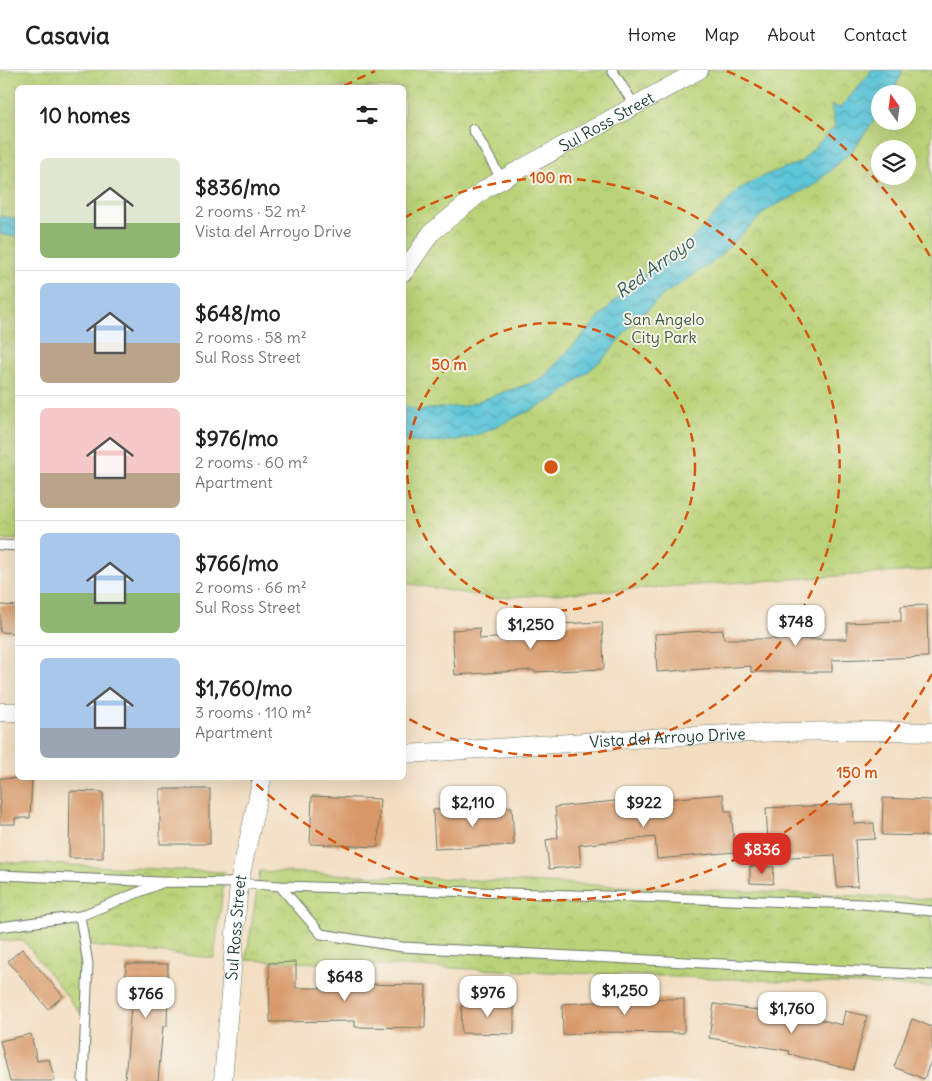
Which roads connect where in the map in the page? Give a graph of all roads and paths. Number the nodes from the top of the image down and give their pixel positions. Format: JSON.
{"nodes":[{"id":1,"x":612,"y":70,"type":"edge"},
{"id":2,"x":699,"y":70,"type":"edge"},
{"id":3,"x":635,"y":106,"type":"junction"},
{"id":4,"x":473,"y":130,"type":"dead end"},
{"id":5,"x":502,"y":180,"type":"junction"},
{"id":6,"x":406,"y":269,"type":"edge"},
{"id":7,"x":0,"y":545,"type":"edge"},
{"id":8,"x":15,"y":546,"type":"edge"},
{"id":9,"x":0,"y":712,"type":"edge"},
{"id":10,"x":15,"y":712,"type":"edge"},
{"id":11,"x":932,"y":732,"type":"edge"},
{"id":12,"x":406,"y":754,"type":"edge"},
{"id":13,"x":262,"y":780,"type":"edge"},
{"id":14,"x":0,"y":875,"type":"edge"},
{"id":15,"x":164,"y":882,"type":"junction"},
{"id":16,"x":239,"y":883,"type":"junction"},
{"id":17,"x":280,"y":886,"type":"junction"},
{"id":18,"x":932,"y":911,"type":"edge"},
{"id":19,"x":80,"y":916,"type":"junction"},
{"id":20,"x":0,"y":927,"type":"edge"},
{"id":21,"x":932,"y":975,"type":"edge"},
{"id":22,"x":83,"y":1081,"type":"edge"},
{"id":23,"x":223,"y":1081,"type":"edge"}],
"edges":[{"from":1,"to":3,"type":"lane"},
{"from":2,"to":3,"type":"street","name":"Sul Ross Street"},
{"from":3,"to":5,"type":"street","name":"Sul Ross Street"},
{"from":4,"to":5,"type":"lane"},
{"from":5,"to":6,"type":"street","name":"Sul Ross Street"},
{"from":7,"to":8,"type":"lane"},
{"from":9,"to":10,"type":"street"},
{"from":11,"to":12,"type":"street","name":"Vista del Arroyo Drive"},
{"from":13,"to":16,"type":"street","name":"Sul Ross Street"},
{"from":14,"to":15,"type":"lane"},
{"from":15,"to":16,"type":"lane"},
{"from":15,"to":19,"type":"lane"},
{"from":16,"to":17,"type":"lane"},
{"from":16,"to":23,"type":"street","name":"Sul Ross Street"},
{"from":17,"to":18,"type":"lane"},
{"from":17,"to":21,"type":"lane"},
{"from":19,"to":20,"type":"lane"},
{"from":19,"to":22,"type":"lane"}]}
